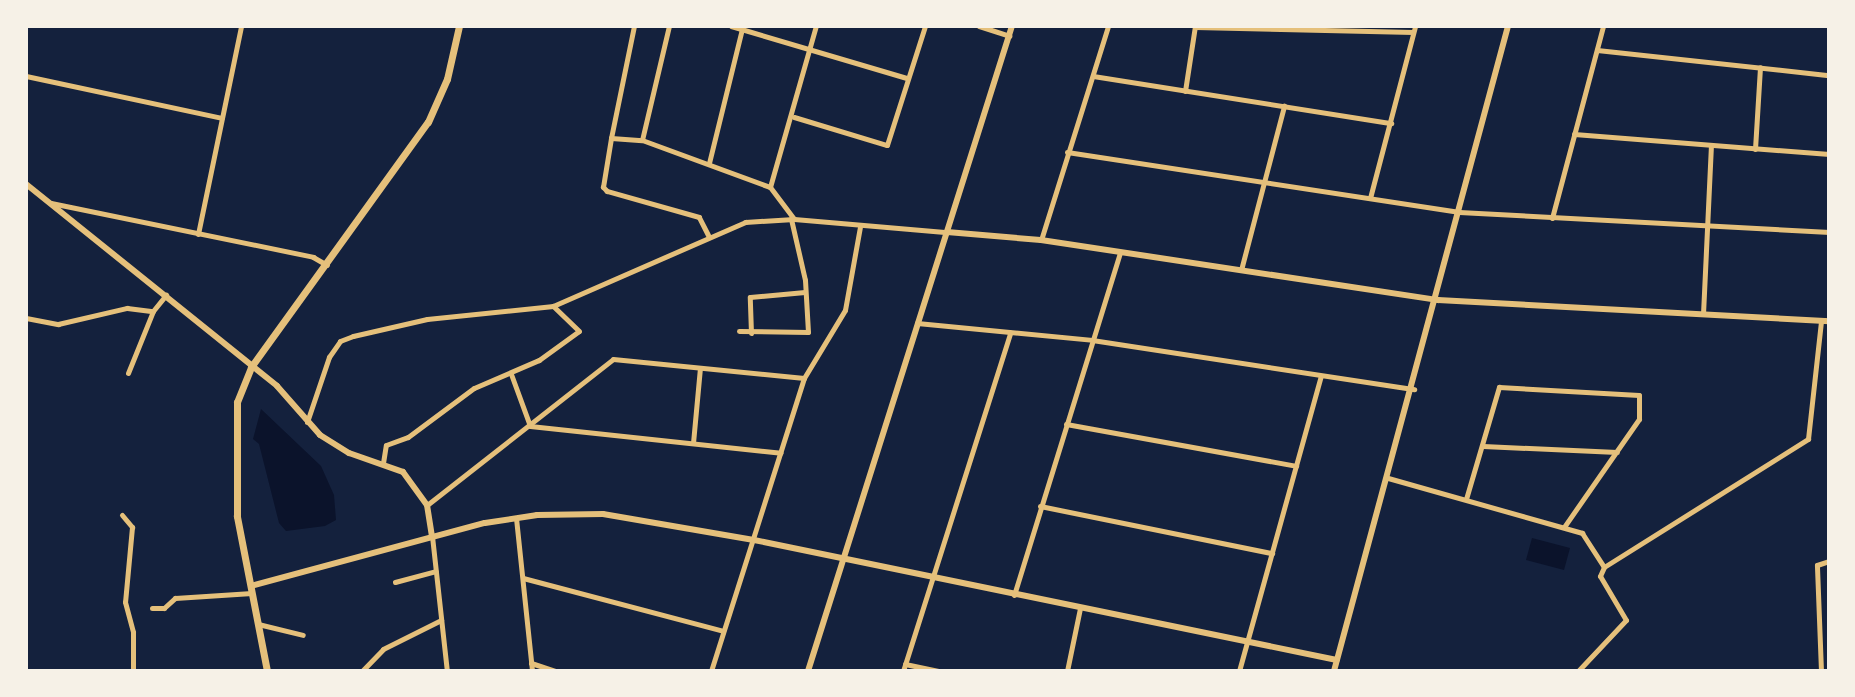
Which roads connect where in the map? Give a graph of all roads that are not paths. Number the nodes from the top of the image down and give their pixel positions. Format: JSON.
{"nodes":[{"id":1,"x":241,"y":26,"type":"edge"},
{"id":2,"x":459,"y":26,"type":"edge"},
{"id":3,"x":635,"y":26,"type":"edge"},
{"id":4,"x":669,"y":26,"type":"edge"},
{"id":5,"x":731,"y":26,"type":"edge"},
{"id":6,"x":816,"y":26,"type":"edge"},
{"id":7,"x":925,"y":26,"type":"edge"},
{"id":8,"x":979,"y":26,"type":"edge"},
{"id":9,"x":1012,"y":26,"type":"edge"},
{"id":10,"x":1108,"y":26,"type":"edge"},
{"id":11,"x":1508,"y":26,"type":"edge"},
{"id":12,"x":1603,"y":26,"type":"edge"},
{"id":13,"x":1195,"y":27,"type":"edge"},
{"id":14,"x":742,"y":29,"type":"junction"},
{"id":15,"x":1414,"y":29,"type":"edge"},
{"id":16,"x":1009,"y":36,"type":"junction"},
{"id":17,"x":811,"y":47,"type":"junction"},
{"id":18,"x":1597,"y":50,"type":"junction"},
{"id":19,"x":1760,"y":67,"type":"junction"},
{"id":20,"x":1829,"y":75,"type":"edge"},
{"id":21,"x":26,"y":76,"type":"edge"},
{"id":22,"x":1093,"y":76,"type":"junction"},
{"id":23,"x":907,"y":78,"type":"junction"},
{"id":24,"x":1185,"y":91,"type":"junction"},
{"id":25,"x":1284,"y":106,"type":"junction"},
{"id":26,"x":794,"y":117,"type":"junction"},
{"id":27,"x":222,"y":118,"type":"junction"},
{"id":28,"x":1391,"y":123,"type":"junction"},
{"id":29,"x":1574,"y":134,"type":"junction"},
{"id":30,"x":611,"y":138,"type":"junction"},
{"id":31,"x":642,"y":140,"type":"junction"},
{"id":32,"x":1711,"y":146,"type":"junction"},
{"id":33,"x":1755,"y":149,"type":"junction"},
{"id":34,"x":1067,"y":152,"type":"junction"},
{"id":35,"x":1829,"y":153,"type":"edge"},
{"id":36,"x":709,"y":163,"type":"junction"},
{"id":37,"x":1262,"y":183,"type":"junction"},
{"id":38,"x":26,"y":184,"type":"edge"},
{"id":39,"x":770,"y":187,"type":"junction"},
{"id":40,"x":1370,"y":198,"type":"junction"},
{"id":41,"x":48,"y":202,"type":"junction"},
{"id":42,"x":1460,"y":212,"type":"junction"},
{"id":43,"x":1552,"y":218,"type":"junction"},
{"id":44,"x":792,"y":219,"type":"junction"},
{"id":45,"x":860,"y":227,"type":"junction"},
{"id":46,"x":1707,"y":227,"type":"junction"},
{"id":47,"x":947,"y":232,"type":"junction"},
{"id":48,"x":1829,"y":232,"type":"edge"},
{"id":49,"x":198,"y":234,"type":"junction"},
{"id":50,"x":708,"y":235,"type":"junction"},
{"id":51,"x":1041,"y":240,"type":"junction"},
{"id":52,"x":1120,"y":253,"type":"junction"},
{"id":53,"x":327,"y":265,"type":"junction"},
{"id":54,"x":1241,"y":271,"type":"junction"},
{"id":55,"x":806,"y":292,"type":"junction"},
{"id":56,"x":166,"y":295,"type":"junction"},
{"id":57,"x":1438,"y":300,"type":"junction"},
{"id":58,"x":553,"y":306,"type":"junction"},
{"id":59,"x":153,"y":311,"type":"junction"},
{"id":60,"x":1703,"y":314,"type":"junction"},
{"id":61,"x":26,"y":318,"type":"edge"},
{"id":62,"x":1825,"y":321,"type":"edge"},
{"id":63,"x":917,"y":323,"type":"junction"},
{"id":64,"x":739,"y":331,"type":"dead end"},
{"id":65,"x":1010,"y":333,"type":"junction"},
{"id":66,"x":751,"y":334,"type":"junction"},
{"id":67,"x":1092,"y":340,"type":"junction"},
{"id":68,"x":251,"y":367,"type":"junction"},
{"id":69,"x":700,"y":368,"type":"junction"},
{"id":70,"x":128,"y":373,"type":"dead end"},
{"id":71,"x":510,"y":374,"type":"junction"},
{"id":72,"x":1321,"y":376,"type":"junction"},
{"id":73,"x":804,"y":377,"type":"junction"},
{"id":74,"x":1414,"y":389,"type":"junction"},
{"id":75,"x":307,"y":422,"type":"junction"},
{"id":76,"x":1066,"y":424,"type":"junction"},
{"id":77,"x":530,"y":426,"type":"junction"},
{"id":78,"x":693,"y":443,"type":"junction"},
{"id":79,"x":1483,"y":446,"type":"junction"},
{"id":80,"x":1617,"y":452,"type":"junction"},
{"id":81,"x":781,"y":453,"type":"junction"},
{"id":82,"x":383,"y":463,"type":"junction"},
{"id":83,"x":1296,"y":466,"type":"junction"},
{"id":84,"x":1388,"y":478,"type":"junction"},
{"id":85,"x":1466,"y":499,"type":"junction"},
{"id":86,"x":427,"y":505,"type":"junction"},
{"id":87,"x":1040,"y":506,"type":"junction"},
{"id":88,"x":122,"y":515,"type":"dead end"},
{"id":89,"x":516,"y":518,"type":"junction"},
{"id":90,"x":1564,"y":527,"type":"junction"},
{"id":91,"x":432,"y":536,"type":"junction"},
{"id":92,"x":754,"y":540,"type":"junction"},
{"id":93,"x":1272,"y":553,"type":"junction"},
{"id":94,"x":842,"y":560,"type":"junction"},
{"id":95,"x":1829,"y":561,"type":"edge"},
{"id":96,"x":1604,"y":567,"type":"junction"},
{"id":97,"x":436,"y":571,"type":"junction"},
{"id":98,"x":523,"y":578,"type":"junction"},
{"id":99,"x":933,"y":578,"type":"junction"},
{"id":100,"x":395,"y":582,"type":"dead end"},
{"id":101,"x":252,"y":590,"type":"junction"},
{"id":102,"x":1014,"y":595,"type":"junction"},
{"id":103,"x":152,"y":608,"type":"dead end"},
{"id":104,"x":1080,"y":608,"type":"junction"},
{"id":105,"x":441,"y":620,"type":"junction"},
{"id":106,"x":258,"y":624,"type":"junction"},
{"id":107,"x":723,"y":631,"type":"junction"},
{"id":108,"x":303,"y":635,"type":"dead end"},
{"id":109,"x":1248,"y":641,"type":"junction"},
{"id":110,"x":1337,"y":660,"type":"junction"},
{"id":111,"x":531,"y":663,"type":"junction"},
{"id":112,"x":905,"y":664,"type":"junction"},
{"id":113,"x":133,"y":671,"type":"edge"},
{"id":114,"x":267,"y":671,"type":"edge"},
{"id":115,"x":362,"y":671,"type":"edge"},
{"id":116,"x":447,"y":671,"type":"edge"},
{"id":117,"x":532,"y":671,"type":"edge"},
{"id":118,"x":556,"y":671,"type":"edge"},
{"id":119,"x":711,"y":671,"type":"edge"},
{"id":120,"x":808,"y":671,"type":"edge"},
{"id":121,"x":903,"y":671,"type":"edge"},
{"id":122,"x":939,"y":671,"type":"edge"},
{"id":123,"x":1067,"y":671,"type":"edge"},
{"id":124,"x":1239,"y":671,"type":"edge"},
{"id":125,"x":1334,"y":671,"type":"edge"},
{"id":126,"x":1578,"y":671,"type":"edge"},
{"id":127,"x":1821,"y":671,"type":"edge"}],
"edges":[{"from":1,"to":27,"type":"street"},
{"from":2,"to":53,"type":"main road"},
{"from":3,"to":30,"type":"street"},
{"from":4,"to":31,"type":"street"},
{"from":5,"to":14,"type":"street"},
{"from":6,"to":17,"type":"street"},
{"from":7,"to":23,"type":"street"},
{"from":8,"to":16,"type":"street"},
{"from":9,"to":16,"type":"street"},
{"from":10,"to":22,"type":"street"},
{"from":11,"to":42,"type":"street"},
{"from":12,"to":18,"type":"street"},
{"from":13,"to":15,"type":"street"},
{"from":13,"to":24,"type":"street"},
{"from":14,"to":17,"type":"street"},
{"from":14,"to":36,"type":"street"},
{"from":15,"to":28,"type":"street"},
{"from":16,"to":47,"type":"street"},
{"from":17,"to":23,"type":"street"},
{"from":17,"to":26,"type":"street"},
{"from":18,"to":19,"type":"street"},
{"from":18,"to":29,"type":"street"},
{"from":19,"to":20,"type":"street"},
{"from":19,"to":33,"type":"street"},
{"from":21,"to":27,"type":"street"},
{"from":22,"to":24,"type":"street"},
{"from":22,"to":34,"type":"street"},
{"from":23,"to":26,"type":"street"},
{"from":24,"to":25,"type":"street"},
{"from":25,"to":28,"type":"street"},
{"from":25,"to":37,"type":"street"},
{"from":26,"to":39,"type":"street"},
{"from":27,"to":49,"type":"street"},
{"from":28,"to":40,"type":"street"},
{"from":29,"to":32,"type":"street"},
{"from":29,"to":43,"type":"street"},
{"from":30,"to":31,"type":"street"},
{"from":30,"to":50,"type":"street"},
{"from":31,"to":36,"type":"street"},
{"from":32,"to":33,"type":"street"},
{"from":32,"to":46,"type":"street"},
{"from":33,"to":35,"type":"street"},
{"from":34,"to":37,"type":"street"},
{"from":34,"to":51,"type":"street"},
{"from":36,"to":39,"type":"street"},
{"from":37,"to":40,"type":"street"},
{"from":37,"to":54,"type":"street"},
{"from":38,"to":41,"type":"street"},
{"from":39,"to":44,"type":"street"},
{"from":40,"to":42,"type":"street"},
{"from":41,"to":49,"type":"street"},
{"from":41,"to":56,"type":"street"},
{"from":42,"to":43,"type":"street"},
{"from":42,"to":57,"type":"street"},
{"from":43,"to":46,"type":"street"},
{"from":44,"to":45,"type":"street"},
{"from":44,"to":50,"type":"street"},
{"from":44,"to":55,"type":"street"},
{"from":45,"to":47,"type":"street"},
{"from":45,"to":73,"type":"street"},
{"from":46,"to":48,"type":"street"},
{"from":46,"to":60,"type":"street"},
{"from":47,"to":51,"type":"street"},
{"from":47,"to":63,"type":"street"},
{"from":49,"to":53,"type":"street"},
{"from":50,"to":58,"type":"street"},
{"from":51,"to":52,"type":"street"},
{"from":52,"to":54,"type":"street"},
{"from":52,"to":67,"type":"street"},
{"from":53,"to":68,"type":"main road"},
{"from":54,"to":57,"type":"street"},
{"from":55,"to":66,"type":"street"},
{"from":55,"to":66,"type":"street"},
{"from":56,"to":59,"type":"street"},
{"from":56,"to":68,"type":"street"},
{"from":57,"to":60,"type":"street"},
{"from":57,"to":74,"type":"street"},
{"from":58,"to":71,"type":"street"},
{"from":58,"to":75,"type":"street"},
{"from":59,"to":61,"type":"street"},
{"from":59,"to":70,"type":"street"},
{"from":60,"to":62,"type":"street"},
{"from":62,"to":96,"type":"street"},
{"from":63,"to":65,"type":"street"},
{"from":63,"to":94,"type":"street"},
{"from":64,"to":66,"type":"street"},
{"from":65,"to":67,"type":"street"},
{"from":65,"to":99,"type":"street"},
{"from":67,"to":72,"type":"street"},
{"from":67,"to":76,"type":"street"},
{"from":68,"to":75,"type":"street"},
{"from":68,"to":101,"type":"main road"},
{"from":69,"to":73,"type":"street"},
{"from":69,"to":77,"type":"street"},
{"from":69,"to":78,"type":"street"},
{"from":71,"to":77,"type":"street"},
{"from":71,"to":82,"type":"street"},
{"from":72,"to":74,"type":"street"},
{"from":72,"to":83,"type":"street"},
{"from":73,"to":81,"type":"street"},
{"from":74,"to":84,"type":"street"},
{"from":75,"to":82,"type":"street"},
{"from":76,"to":83,"type":"street"},
{"from":76,"to":87,"type":"street"},
{"from":77,"to":78,"type":"street"},
{"from":77,"to":86,"type":"street"},
{"from":78,"to":81,"type":"street"},
{"from":79,"to":80,"type":"street"},
{"from":79,"to":80,"type":"street"},
{"from":79,"to":85,"type":"street"},
{"from":80,"to":90,"type":"street"},
{"from":81,"to":92,"type":"street"},
{"from":82,"to":86,"type":"street"},
{"from":83,"to":93,"type":"street"},
{"from":84,"to":85,"type":"street"},
{"from":84,"to":110,"type":"street"},
{"from":85,"to":90,"type":"street"},
{"from":86,"to":91,"type":"street"},
{"from":87,"to":93,"type":"street"},
{"from":87,"to":102,"type":"street"},
{"from":88,"to":113,"type":"street"},
{"from":89,"to":91,"type":"street"},
{"from":89,"to":92,"type":"street"},
{"from":89,"to":98,"type":"street"},
{"from":90,"to":96,"type":"street"},
{"from":91,"to":97,"type":"street"},
{"from":91,"to":101,"type":"street"},
{"from":92,"to":94,"type":"street"},
{"from":92,"to":107,"type":"street"},
{"from":93,"to":109,"type":"street"},
{"from":94,"to":99,"type":"street"},
{"from":94,"to":120,"type":"street"},
{"from":95,"to":127,"type":"street"},
{"from":96,"to":126,"type":"street"},
{"from":97,"to":100,"type":"street"},
{"from":97,"to":105,"type":"street"},
{"from":98,"to":107,"type":"street"},
{"from":98,"to":111,"type":"street"},
{"from":99,"to":102,"type":"street"},
{"from":99,"to":112,"type":"street"},
{"from":101,"to":103,"type":"street"},
{"from":101,"to":106,"type":"main road"},
{"from":102,"to":104,"type":"street"},
{"from":104,"to":109,"type":"street"},
{"from":104,"to":123,"type":"street"},
{"from":105,"to":115,"type":"street"},
{"from":105,"to":116,"type":"street"},
{"from":106,"to":108,"type":"street"},
{"from":106,"to":114,"type":"main road"},
{"from":107,"to":119,"type":"street"},
{"from":109,"to":110,"type":"street"},
{"from":109,"to":124,"type":"street"},
{"from":110,"to":125,"type":"street"},
{"from":111,"to":117,"type":"street"},
{"from":111,"to":118,"type":"street"},
{"from":112,"to":121,"type":"street"},
{"from":112,"to":122,"type":"street"}]}
